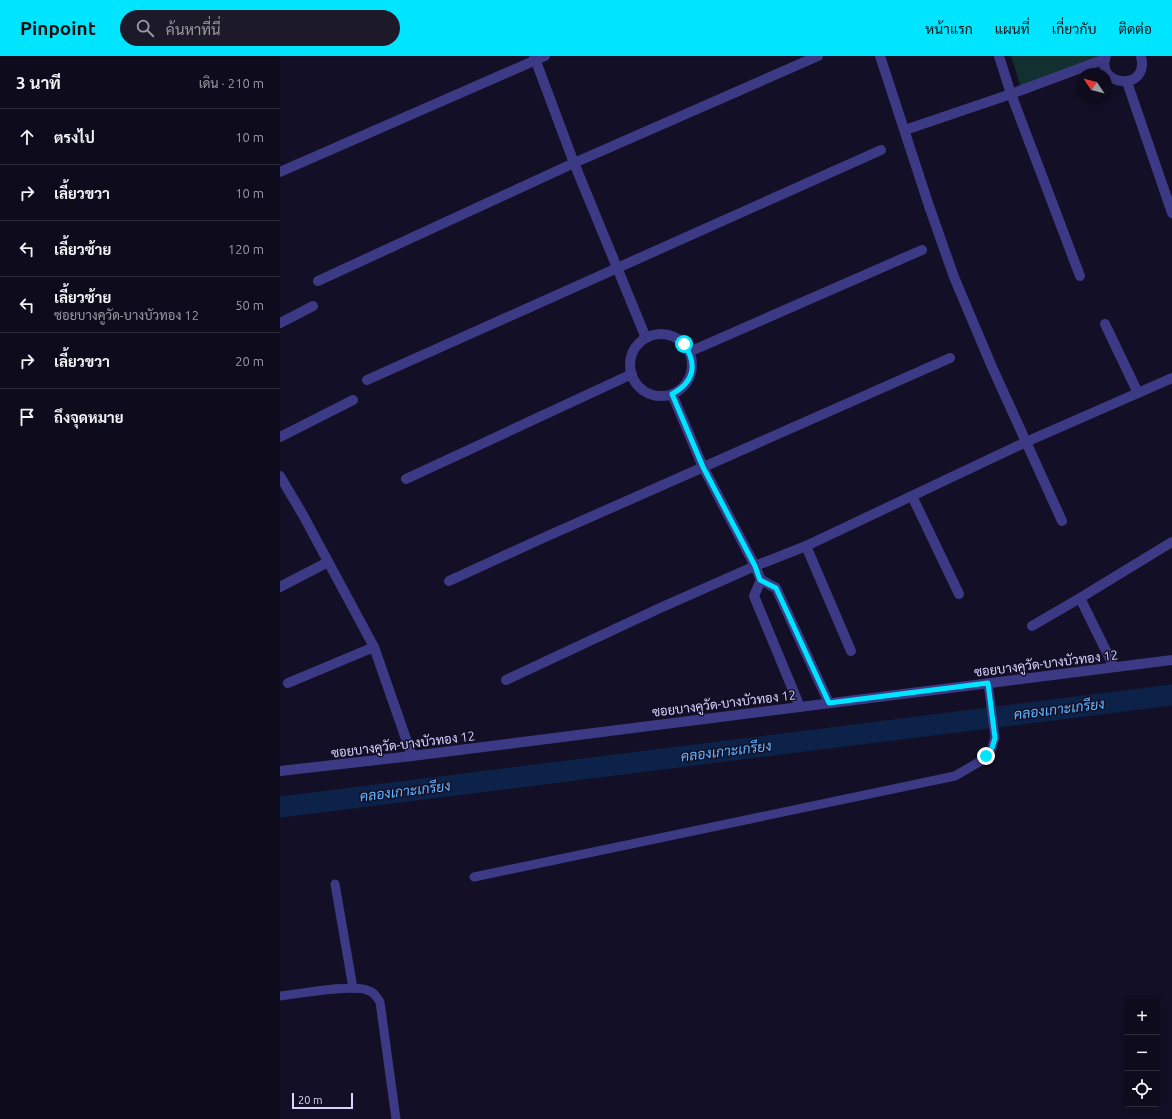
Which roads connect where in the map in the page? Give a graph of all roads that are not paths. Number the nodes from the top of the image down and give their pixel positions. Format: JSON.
{"nodes":[{"id":1,"x":818,"y":56,"type":"edge"},
{"id":2,"x":880,"y":56,"type":"edge"},
{"id":3,"x":998,"y":56,"type":"edge"},
{"id":4,"x":1141,"y":56,"type":"edge"},
{"id":5,"x":538,"y":57,"type":"edge"},
{"id":6,"x":1106,"y":58,"type":"edge"},
{"id":7,"x":1127,"y":82,"type":"junction"},
{"id":8,"x":1011,"y":94,"type":"junction"},
{"id":9,"x":905,"y":130,"type":"junction"},
{"id":10,"x":881,"y":150,"type":"dead end"},
{"id":11,"x":574,"y":163,"type":"junction"},
{"id":12,"x":280,"y":172,"type":"edge"},
{"id":13,"x":1172,"y":213,"type":"edge"},
{"id":14,"x":922,"y":250,"type":"dead end"},
{"id":15,"x":618,"y":268,"type":"junction"},
{"id":16,"x":1080,"y":276,"type":"dead end"},
{"id":17,"x":318,"y":281,"type":"dead end"},
{"id":18,"x":313,"y":306,"type":"dead end"},
{"id":19,"x":280,"y":323,"type":"edge"},
{"id":20,"x":1105,"y":324,"type":"dead end"},
{"id":21,"x":646,"y":338,"type":"junction"},
{"id":22,"x":689,"y":352,"type":"junction"},
{"id":23,"x":950,"y":358,"type":"dead end"},
{"id":24,"x":632,"y":374,"type":"junction"},
{"id":25,"x":1172,"y":378,"type":"edge"},
{"id":26,"x":367,"y":380,"type":"dead end"},
{"id":27,"x":1138,"y":393,"type":"junction"},
{"id":28,"x":672,"y":394,"type":"junction"},
{"id":29,"x":354,"y":400,"type":"dead end"},
{"id":30,"x":280,"y":437,"type":"edge"},
{"id":31,"x":1026,"y":442,"type":"junction"},
{"id":32,"x":703,"y":467,"type":"junction"},
{"id":33,"x":281,"y":479,"type":"edge"},
{"id":34,"x":406,"y":479,"type":"dead end"},
{"id":35,"x":912,"y":496,"type":"junction"},
{"id":36,"x":1062,"y":521,"type":"dead end"},
{"id":37,"x":1172,"y":542,"type":"edge"},
{"id":38,"x":806,"y":546,"type":"junction"},
{"id":39,"x":328,"y":562,"type":"junction"},
{"id":40,"x":755,"y":566,"type":"junction"},
{"id":41,"x":760,"y":580,"type":"junction"},
{"id":42,"x":449,"y":581,"type":"dead end"},
{"id":43,"x":280,"y":587,"type":"edge"},
{"id":44,"x":959,"y":594,"type":"dead end"},
{"id":45,"x":1080,"y":598,"type":"junction"},
{"id":46,"x":1032,"y":626,"type":"dead end"},
{"id":47,"x":374,"y":647,"type":"junction"},
{"id":48,"x":851,"y":651,"type":"dead end"},
{"id":49,"x":1172,"y":660,"type":"edge"},
{"id":50,"x":1114,"y":667,"type":"junction"},
{"id":51,"x":506,"y":680,"type":"dead end"},
{"id":52,"x":288,"y":683,"type":"dead end"},
{"id":53,"x":988,"y":683,"type":"junction"},
{"id":54,"x":829,"y":703,"type":"junction"},
{"id":55,"x":800,"y":707,"type":"junction"},
{"id":56,"x":412,"y":756,"type":"junction"},
{"id":57,"x":280,"y":771,"type":"edge"},
{"id":58,"x":474,"y":877,"type":"dead end"},
{"id":59,"x":335,"y":884,"type":"dead end"},
{"id":60,"x":353,"y":988,"type":"junction"},
{"id":61,"x":280,"y":996,"type":"edge"},
{"id":62,"x":396,"y":1119,"type":"edge"}],
"edges":[{"from":1,"to":11,"type":"street"},
{"from":2,"to":9,"type":"street"},
{"from":3,"to":8,"type":"street"},
{"from":4,"to":7,"type":"street"},
{"from":5,"to":11,"type":"street"},
{"from":5,"to":12,"type":"street"},
{"from":6,"to":7,"type":"street"},
{"from":6,"to":8,"type":"street"},
{"from":7,"to":13,"type":"street"},
{"from":8,"to":9,"type":"street"},
{"from":8,"to":16,"type":"street"},
{"from":9,"to":31,"type":"street"},
{"from":10,"to":15,"type":"street"},
{"from":11,"to":15,"type":"street"},
{"from":11,"to":17,"type":"street"},
{"from":14,"to":22,"type":"street"},
{"from":15,"to":21,"type":"street"},
{"from":15,"to":26,"type":"street"},
{"from":18,"to":19,"type":"street"},
{"from":20,"to":27,"type":"street"},
{"from":21,"to":22,"type":"street"},
{"from":21,"to":24,"type":"street"},
{"from":22,"to":28,"type":"street"},
{"from":23,"to":32,"type":"street"},
{"from":24,"to":28,"type":"street"},
{"from":24,"to":34,"type":"street"},
{"from":25,"to":27,"type":"street"},
{"from":27,"to":31,"type":"street"},
{"from":28,"to":32,"type":"street"},
{"from":29,"to":30,"type":"street"},
{"from":31,"to":35,"type":"street"},
{"from":31,"to":36,"type":"street"},
{"from":32,"to":40,"type":"street"},
{"from":32,"to":42,"type":"street"},
{"from":33,"to":39,"type":"street"},
{"from":35,"to":38,"type":"street"},
{"from":35,"to":44,"type":"street"},
{"from":37,"to":45,"type":"street"},
{"from":38,"to":40,"type":"street"},
{"from":38,"to":48,"type":"street"},
{"from":39,"to":43,"type":"street"},
{"from":39,"to":47,"type":"street"},
{"from":40,"to":41,"type":"street"},
{"from":40,"to":51,"type":"street"},
{"from":41,"to":54,"type":"street"},
{"from":41,"to":55,"type":"street"},
{"from":45,"to":46,"type":"street"},
{"from":45,"to":50,"type":"street"},
{"from":47,"to":52,"type":"street"},
{"from":47,"to":56,"type":"street"},
{"from":49,"to":50,"type":"street","name":"ซอยบางคูวัด-บางบัวทอง 12"},
{"from":50,"to":53,"type":"street","name":"ซอยบางคูวัด-บางบัวทอง 12"},
{"from":53,"to":54,"type":"street","name":"ซอยบางคูวัด-บางบัวทอง 12"},
{"from":53,"to":58,"type":"lane"},
{"from":54,"to":55,"type":"street","name":"ซอยบางคูวัด-บางบัวทอง 12"},
{"from":55,"to":56,"type":"street","name":"ซอยบางคูวัด-บางบัวทอง 12"},
{"from":56,"to":57,"type":"street","name":"ซอยบางคูวัด-บางบัวทอง 12"},
{"from":59,"to":60,"type":"lane"},
{"from":60,"to":61,"type":"lane"},
{"from":60,"to":62,"type":"lane"}]}
